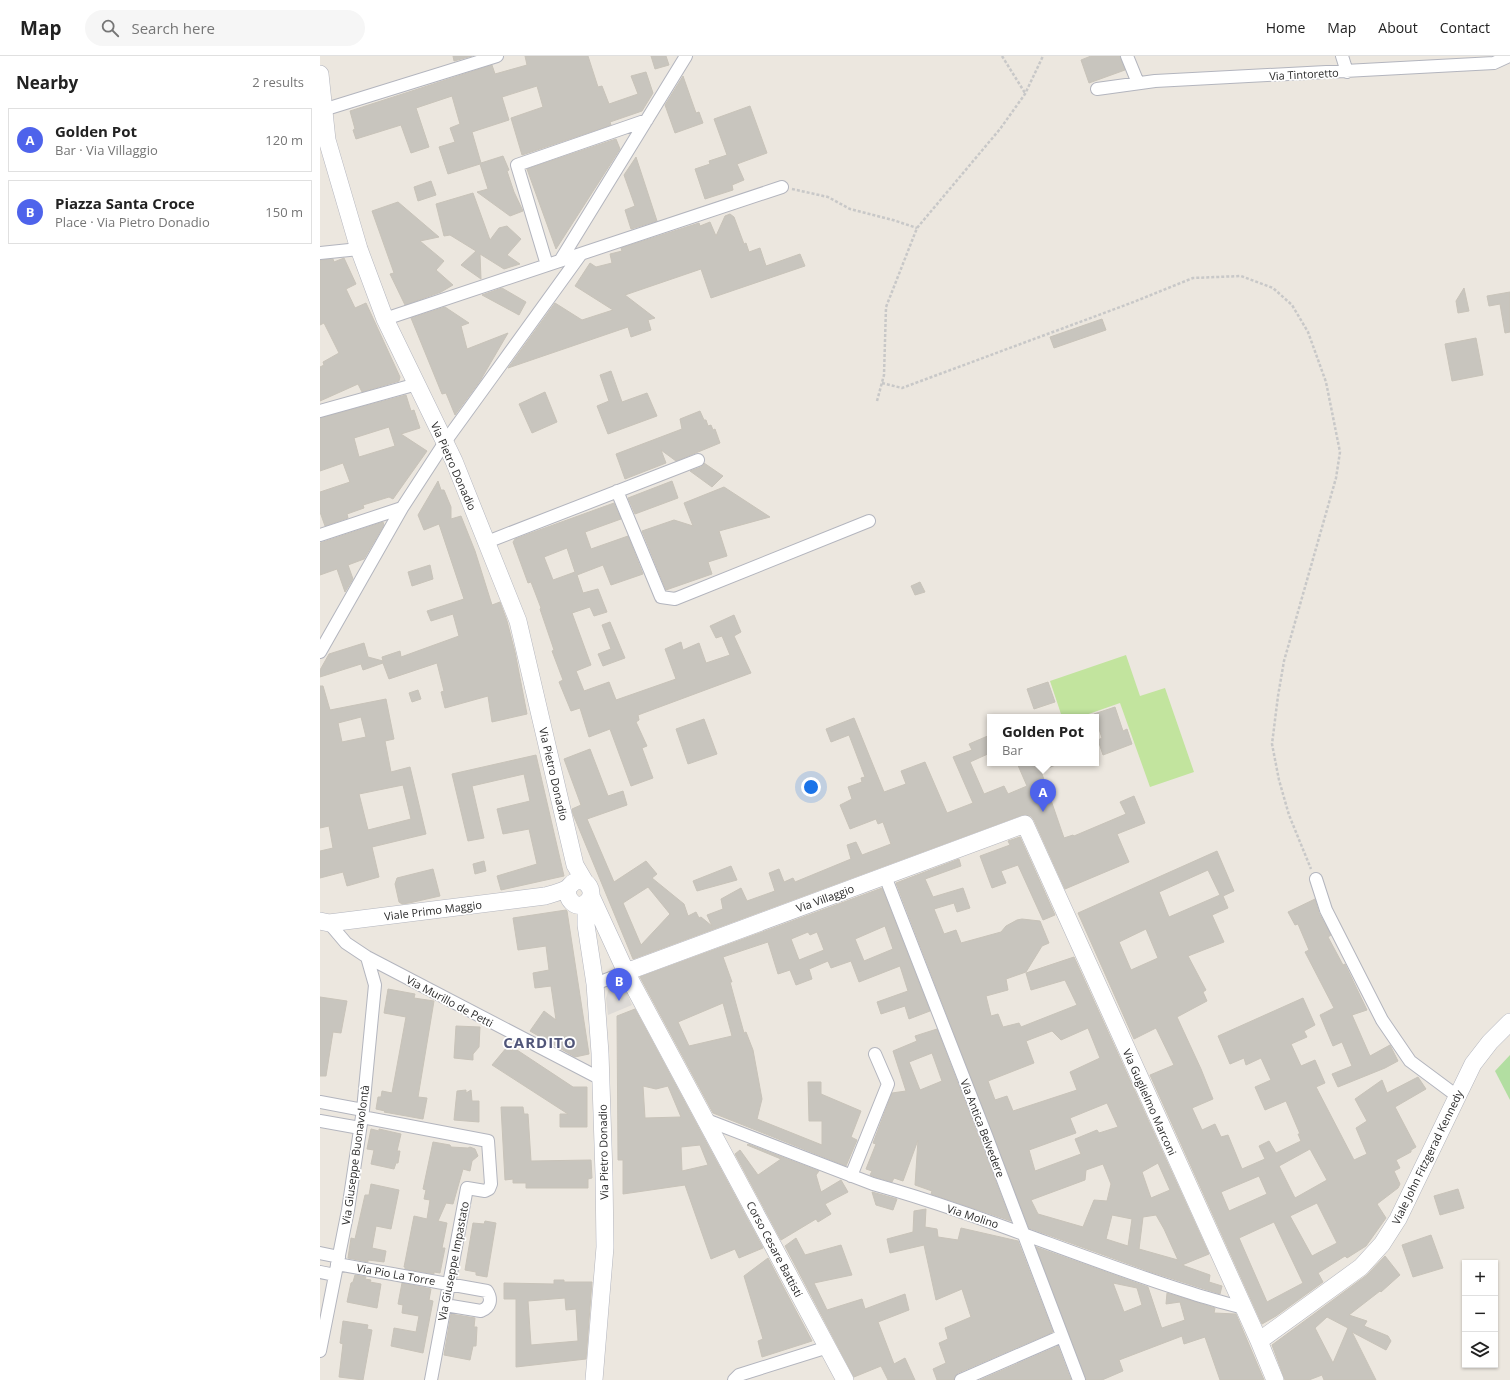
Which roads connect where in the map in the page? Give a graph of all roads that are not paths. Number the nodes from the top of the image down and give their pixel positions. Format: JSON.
{"nodes":[{"id":1,"x":497,"y":56,"type":"edge"},
{"id":2,"x":686,"y":56,"type":"edge"},
{"id":3,"x":1127,"y":56,"type":"edge"},
{"id":4,"x":1342,"y":56,"type":"edge"},
{"id":5,"x":1509,"y":56,"type":"edge"},
{"id":6,"x":1430,"y":61,"type":"edge"},
{"id":7,"x":1347,"y":72,"type":"junction"},
{"id":8,"x":320,"y":74,"type":"edge"},
{"id":9,"x":1138,"y":83,"type":"junction"},
{"id":10,"x":1097,"y":90,"type":"dead end"},
{"id":11,"x":323,"y":110,"type":"junction"},
{"id":12,"x":647,"y":120,"type":"junction"},
{"id":13,"x":782,"y":188,"type":"road end"},
{"id":14,"x":359,"y":249,"type":"junction"},
{"id":15,"x":320,"y":253,"type":"edge"},
{"id":16,"x":581,"y":254,"type":"junction"},
{"id":17,"x":560,"y":261,"type":"junction"},
{"id":18,"x":547,"y":265,"type":"junction"},
{"id":19,"x":385,"y":319,"type":"junction"},
{"id":20,"x":417,"y":384,"type":"junction"},
{"id":21,"x":320,"y":411,"type":"edge"},
{"id":22,"x":445,"y":442,"type":"junction"},
{"id":23,"x":698,"y":460,"type":"dead end"},
{"id":24,"x":617,"y":491,"type":"junction"},
{"id":25,"x":402,"y":508,"type":"junction"},
{"id":26,"x":869,"y":521,"type":"dead end"},
{"id":27,"x":320,"y":535,"type":"edge"},
{"id":28,"x":487,"y":542,"type":"junction"},
{"id":29,"x":320,"y":652,"type":"edge"},
{"id":30,"x":1025,"y":824,"type":"joint"},
{"id":31,"x":885,"y":876,"type":"junction"},
{"id":32,"x":1316,"y":879,"type":"road end"},
{"id":33,"x":578,"y":894,"type":"junction"},
{"id":34,"x":324,"y":922,"type":"edge"},
{"id":35,"x":367,"y":957,"type":"junction"},
{"id":36,"x":626,"y":972,"type":"junction"},
{"id":37,"x":595,"y":984,"type":"junction"},
{"id":38,"x":1510,"y":1022,"type":"edge"},
{"id":39,"x":875,"y":1054,"type":"dead end"},
{"id":40,"x":601,"y":1079,"type":"junction"},
{"id":41,"x":1457,"y":1096,"type":"junction"},
{"id":42,"x":320,"y":1102,"type":"edge"},
{"id":43,"x":362,"y":1118,"type":"junction"},
{"id":44,"x":704,"y":1119,"type":"junction"},
{"id":45,"x":320,"y":1121,"type":"edge"},
{"id":46,"x":852,"y":1176,"type":"junction"},
{"id":47,"x":1022,"y":1233,"type":"junction"},
{"id":48,"x":320,"y":1253,"type":"edge"},
{"id":49,"x":337,"y":1265,"type":"junction"},
{"id":50,"x":320,"y":1272,"type":"edge"},
{"id":51,"x":449,"y":1284,"type":"junction"},
{"id":52,"x":445,"y":1305,"type":"junction"},
{"id":53,"x":1243,"y":1308,"type":"junction"},
{"id":54,"x":1062,"y":1336,"type":"junction"},
{"id":55,"x":1259,"y":1341,"type":"junction"},
{"id":56,"x":828,"y":1347,"type":"junction"},
{"id":57,"x":320,"y":1351,"type":"edge"},
{"id":58,"x":431,"y":1380,"type":"edge"},
{"id":59,"x":594,"y":1380,"type":"edge"},
{"id":60,"x":734,"y":1380,"type":"edge"},
{"id":61,"x":844,"y":1380,"type":"edge"},
{"id":62,"x":961,"y":1380,"type":"edge"},
{"id":63,"x":1079,"y":1380,"type":"edge"},
{"id":64,"x":1275,"y":1380,"type":"edge"}],
"edges":[{"from":1,"to":11,"type":"street"},
{"from":2,"to":12,"type":"street"},
{"from":3,"to":9,"type":"street"},
{"from":4,"to":7,"type":"street"},
{"from":5,"to":6,"type":"street","name":"Via Tintoretto"},
{"from":6,"to":7,"type":"street","name":"Via Tintoretto"},
{"from":7,"to":9,"type":"street","name":"Via Tintoretto"},
{"from":8,"to":11,"type":"street","name":"Via Pietro Donadio"},
{"from":9,"to":10,"type":"street","name":"Via Tintoretto"},
{"from":11,"to":14,"type":"street","name":"Via Pietro Donadio"},
{"from":12,"to":17,"type":"street"},
{"from":12,"to":18,"type":"street"},
{"from":13,"to":16,"type":"street"},
{"from":14,"to":15,"type":"street"},
{"from":14,"to":19,"type":"street","name":"Via Pietro Donadio"},
{"from":16,"to":17,"type":"street"},
{"from":16,"to":22,"type":"street"},
{"from":17,"to":18,"type":"street"},
{"from":18,"to":19,"type":"street"},
{"from":19,"to":20,"type":"street","name":"Via Pietro Donadio"},
{"from":20,"to":21,"type":"street"},
{"from":20,"to":22,"type":"street","name":"Via Pietro Donadio"},
{"from":22,"to":25,"type":"street"},
{"from":22,"to":28,"type":"street","name":"Via Pietro Donadio"},
{"from":23,"to":24,"type":"street"},
{"from":24,"to":26,"type":"street"},
{"from":24,"to":28,"type":"street"},
{"from":25,"to":27,"type":"street"},
{"from":25,"to":29,"type":"street"},
{"from":28,"to":33,"type":"street","name":"Via Pietro Donadio"},
{"from":30,"to":31,"type":"street","name":"Via Villaggio"},
{"from":30,"to":53,"type":"street","name":"Via Guglielmo Marconi"},
{"from":31,"to":36,"type":"street","name":"Via Villaggio"},
{"from":31,"to":47,"type":"street","name":"Via Antica Belvedere"},
{"from":32,"to":41,"type":"street"},
{"from":33,"to":34,"type":"street","name":"Viale Primo Maggio"},
{"from":33,"to":36,"type":"street","name":"Corso Cesare Battisti"},
{"from":33,"to":37,"type":"street","name":"Via Pietro Donadio"},
{"from":34,"to":35,"type":"street","name":"Via Murillo de Petti"},
{"from":35,"to":40,"type":"street","name":"Via Murillo de Petti"},
{"from":35,"to":43,"type":"street","name":"Via Giuseppe Buonavolontà"},
{"from":36,"to":37,"type":"street"},
{"from":36,"to":44,"type":"street","name":"Corso Cesare Battisti"},
{"from":37,"to":40,"type":"street","name":"Via Pietro Donadio"},
{"from":38,"to":41,"type":"street","name":"Viale John Fitzgerad Kennedy"},
{"from":39,"to":46,"type":"street"},
{"from":40,"to":59,"type":"street","name":"Via Pietro Donadio"},
{"from":41,"to":55,"type":"street","name":"Viale John Fitzgerad Kennedy"},
{"from":42,"to":43,"type":"street"},
{"from":43,"to":45,"type":"street"},
{"from":43,"to":49,"type":"street","name":"Via Giuseppe Buonavolontà"},
{"from":43,"to":51,"type":"street","name":"Via Giuseppe Impastato"},
{"from":44,"to":46,"type":"street","name":"Via Molino"},
{"from":44,"to":56,"type":"street","name":"Corso Cesare Battisti"},
{"from":46,"to":47,"type":"street","name":"Via Molino"},
{"from":47,"to":53,"type":"street","name":"Via Molino"},
{"from":47,"to":54,"type":"street","name":"Via Antica Belvedere"},
{"from":48,"to":49,"type":"street","name":"Via Pio La Torre"},
{"from":49,"to":50,"type":"street","name":"Via Pio La Torre"},
{"from":49,"to":51,"type":"street","name":"Via Pio La Torre"},
{"from":49,"to":57,"type":"street","name":"Via Giuseppe Buonavolontà"},
{"from":51,"to":52,"type":"street","name":"Via Giuseppe Impastato"},
{"from":51,"to":52,"type":"street","name":"Via Pio La Torre"},
{"from":52,"to":58,"type":"street","name":"Via Giuseppe Impastato"},
{"from":53,"to":55,"type":"street","name":"Via Guglielmo Marconi"},
{"from":54,"to":62,"type":"street"},
{"from":54,"to":63,"type":"street","name":"Via Antica Belvedere"},
{"from":55,"to":64,"type":"street","name":"Via Guglielmo Marconi"},
{"from":56,"to":60,"type":"street"},
{"from":56,"to":61,"type":"street","name":"Corso Cesare Battisti"}]}
